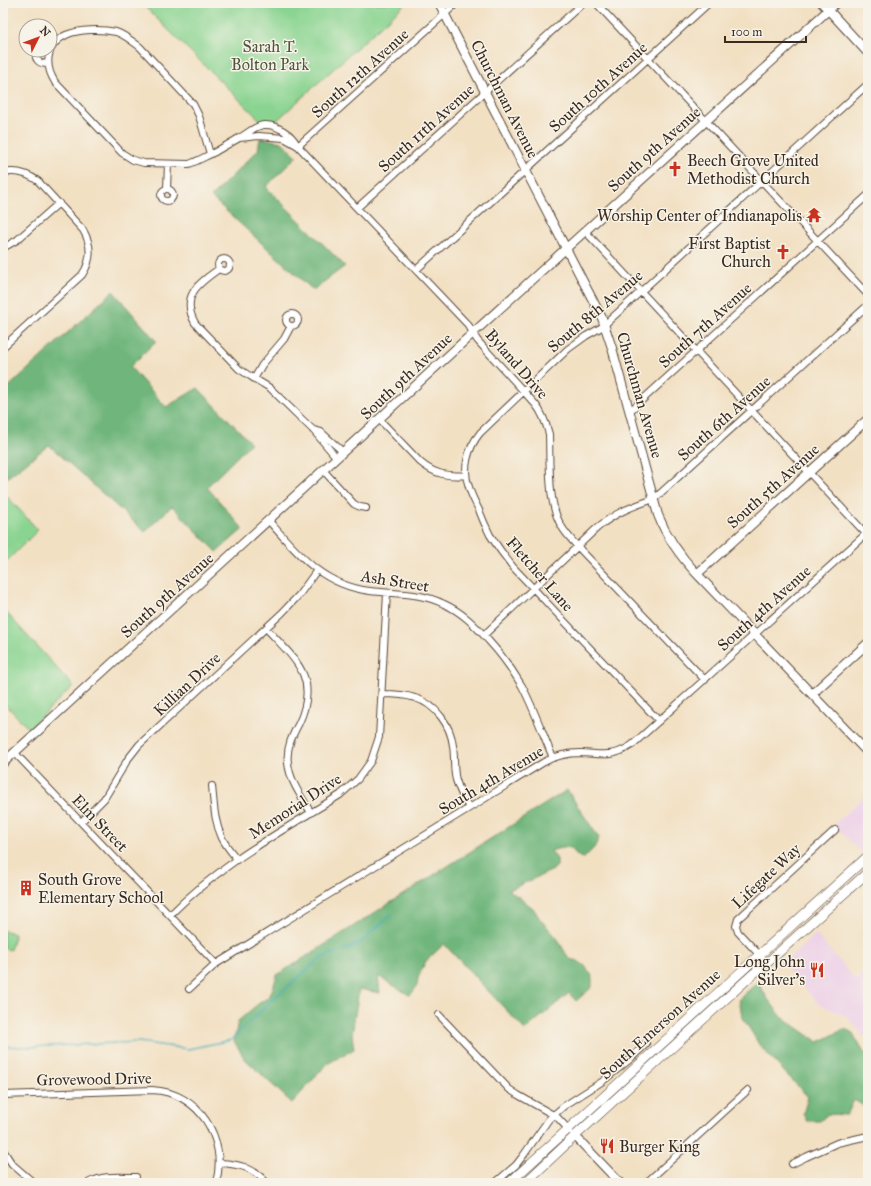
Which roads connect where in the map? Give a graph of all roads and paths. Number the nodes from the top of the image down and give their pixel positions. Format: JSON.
{"nodes":[{"id":1,"x":439,"y":3,"type":"edge"},
{"id":2,"x":457,"y":3,"type":"edge"},
{"id":3,"x":583,"y":3,"type":"edge"},
{"id":4,"x":596,"y":3,"type":"edge"},
{"id":5,"x":709,"y":3,"type":"edge"},
{"id":6,"x":822,"y":3,"type":"edge"},
{"id":7,"x":836,"y":3,"type":"edge"},
{"id":8,"x":828,"y":10,"type":"junction"},
{"id":9,"x":445,"y":14,"type":"junction"},
{"id":10,"x":58,"y":40,"type":"edge"},
{"id":11,"x":868,"y":53,"type":"edge"},
{"id":12,"x":36,"y":58,"type":"edge"},
{"id":13,"x":49,"y":58,"type":"edge"},
{"id":14,"x":648,"y":59,"type":"junction"},
{"id":15,"x":48,"y":64,"type":"junction"},
{"id":16,"x":868,"y":84,"type":"edge"},
{"id":17,"x":485,"y":92,"type":"junction"},
{"id":18,"x":706,"y":121,"type":"junction"},
{"id":19,"x":239,"y":138,"type":"junction"},
{"id":20,"x":298,"y":146,"type":"junction"},
{"id":21,"x":210,"y":154,"type":"junction"},
{"id":22,"x":168,"y":164,"type":"junction"},
{"id":23,"x":526,"y":170,"type":"junction"},
{"id":24,"x":3,"y":173,"type":"edge"},
{"id":25,"x":762,"y":181,"type":"junction"},
{"id":26,"x":167,"y":189,"type":"dead end"},
{"id":27,"x":868,"y":195,"type":"edge"},
{"id":28,"x":59,"y":203,"type":"junction"},
{"id":29,"x":357,"y":208,"type":"junction"},
{"id":30,"x":584,"y":231,"type":"junction"},
{"id":31,"x":817,"y":241,"type":"junction"},
{"id":32,"x":3,"y":248,"type":"edge"},
{"id":33,"x":566,"y":248,"type":"junction"},
{"id":34,"x":219,"y":269,"type":"dead end"},
{"id":35,"x":416,"y":270,"type":"junction"},
{"id":36,"x":640,"y":291,"type":"junction"},
{"id":37,"x":868,"y":296,"type":"edge"},
{"id":38,"x":868,"y":306,"type":"edge"},
{"id":39,"x":604,"y":324,"type":"junction"},
{"id":40,"x":290,"y":326,"type":"dead end"},
{"id":41,"x":472,"y":333,"type":"junction"},
{"id":42,"x":3,"y":347,"type":"edge"},
{"id":43,"x":696,"y":351,"type":"junction"},
{"id":44,"x":254,"y":379,"type":"junction"},
{"id":45,"x":524,"y":391,"type":"junction"},
{"id":46,"x":630,"y":411,"type":"junction"},
{"id":47,"x":752,"y":411,"type":"junction"},
{"id":48,"x":379,"y":419,"type":"junction"},
{"id":49,"x":868,"y":419,"type":"edge"},
{"id":50,"x":313,"y":430,"type":"junction"},
{"id":51,"x":344,"y":452,"type":"junction"},
{"id":52,"x":337,"y":458,"type":"junction"},
{"id":53,"x":323,"y":470,"type":"junction"},
{"id":54,"x":809,"y":472,"type":"junction"},
{"id":55,"x":466,"y":475,"type":"junction"},
{"id":56,"x":654,"y":499,"type":"junction"},
{"id":57,"x":366,"y":508,"type":"dead end"},
{"id":58,"x":268,"y":521,"type":"junction"},
{"id":59,"x":867,"y":534,"type":"edge"},
{"id":60,"x":577,"y":546,"type":"junction"},
{"id":61,"x":317,"y":570,"type":"junction"},
{"id":62,"x":697,"y":574,"type":"junction"},
{"id":63,"x":533,"y":588,"type":"junction"},
{"id":64,"x":386,"y":593,"type":"junction"},
{"id":65,"x":266,"y":628,"type":"junction"},
{"id":66,"x":755,"y":634,"type":"junction"},
{"id":67,"x":484,"y":635,"type":"junction"},
{"id":68,"x":868,"y":643,"type":"edge"},
{"id":69,"x":705,"y":680,"type":"junction"},
{"id":70,"x":382,"y":694,"type":"junction"},
{"id":71,"x":812,"y":694,"type":"junction"},
{"id":72,"x":659,"y":721,"type":"junction"},
{"id":73,"x":15,"y":753,"type":"junction"},
{"id":74,"x":868,"y":753,"type":"edge"},
{"id":75,"x":553,"y":758,"type":"junction"},
{"id":76,"x":3,"y":763,"type":"edge"},
{"id":77,"x":212,"y":786,"type":"dead end"},
{"id":78,"x":469,"y":808,"type":"junction"},
{"id":79,"x":311,"y":813,"type":"junction"},
{"id":80,"x":81,"y":822,"type":"junction"},
{"id":81,"x":835,"y":830,"type":"dead end"},
{"id":82,"x":868,"y":856,"type":"edge"},
{"id":83,"x":236,"y":859,"type":"junction"},
{"id":84,"x":868,"y":872,"type":"edge"},
{"id":85,"x":170,"y":915,"type":"junction"},
{"id":86,"x":759,"y":955,"type":"junction"},
{"id":87,"x":216,"y":964,"type":"junction"},
{"id":88,"x":767,"y":964,"type":"junction"},
{"id":89,"x":189,"y":989,"type":"dead end"},
{"id":90,"x":439,"y":1015,"type":"dead end"},
{"id":91,"x":646,"y":1044,"type":"dead end"},
{"id":92,"x":748,"y":1090,"type":"dead end"},
{"id":93,"x":3,"y":1095,"type":"edge"},
{"id":94,"x":553,"y":1115,"type":"junction"},
{"id":95,"x":568,"y":1129,"type":"junction"},
{"id":96,"x":575,"y":1136,"type":"junction"},
{"id":97,"x":868,"y":1136,"type":"edge"},
{"id":98,"x":3,"y":1150,"type":"edge"},
{"id":99,"x":219,"y":1163,"type":"junction"},
{"id":100,"x":792,"y":1164,"type":"dead end"},
{"id":101,"x":136,"y":1177,"type":"dead end"},
{"id":102,"x":34,"y":1183,"type":"edge"},
{"id":103,"x":88,"y":1183,"type":"edge"},
{"id":104,"x":216,"y":1183,"type":"edge"},
{"id":105,"x":267,"y":1183,"type":"edge"},
{"id":106,"x":495,"y":1183,"type":"edge"},
{"id":107,"x":509,"y":1183,"type":"edge"},
{"id":108,"x":525,"y":1183,"type":"edge"},
{"id":109,"x":620,"y":1183,"type":"edge"},
{"id":110,"x":646,"y":1183,"type":"edge"}],
"edges":[{"from":1,"to":9,"type":"street","name":"Churchman Avenue"},
{"from":2,"to":9,"type":"street","name":"South 12th Avenue"},
{"from":3,"to":17,"type":"street","name":"South 11th Avenue"},
{"from":4,"to":14,"type":"street"},
{"from":5,"to":14,"type":"street","name":"South 10th Avenue"},
{"from":6,"to":8,"type":"street"},
{"from":7,"to":8,"type":"street","name":"South 9th Avenue"},
{"from":8,"to":11,"type":"street"},
{"from":8,"to":18,"type":"street","name":"South 9th Avenue"},
{"from":9,"to":17,"type":"street","name":"Churchman Avenue"},
{"from":9,"to":20,"type":"street","name":"South 12th Avenue"},
{"from":10,"to":21,"type":"street"},
{"from":12,"to":15,"type":"street"},
{"from":13,"to":15,"type":"street"},
{"from":14,"to":18,"type":"street"},
{"from":14,"to":23,"type":"street","name":"South 10th Avenue"},
{"from":15,"to":22,"type":"street","name":"Byland Drive"},
{"from":16,"to":25,"type":"street","name":"South 8th Avenue"},
{"from":17,"to":23,"type":"street","name":"Churchman Avenue"},
{"from":17,"to":29,"type":"street","name":"South 11th Avenue"},
{"from":18,"to":25,"type":"street"},
{"from":18,"to":30,"type":"street","name":"South 9th Avenue"},
{"from":19,"to":20,"type":"street"},
{"from":19,"to":20,"type":"street","name":"Byland Drive"},
{"from":19,"to":21,"type":"street","name":"Byland Drive"},
{"from":20,"to":29,"type":"street","name":"Byland Drive"},
{"from":21,"to":22,"type":"street","name":"Byland Drive"},
{"from":22,"to":26,"type":"street"},
{"from":23,"to":33,"type":"street","name":"Churchman Avenue"},
{"from":23,"to":35,"type":"street","name":"South 10th Avenue"},
{"from":24,"to":28,"type":"street"},
{"from":25,"to":31,"type":"street"},
{"from":25,"to":36,"type":"street","name":"South 8th Avenue"},
{"from":27,"to":31,"type":"street","name":"South 7th Avenue"},
{"from":28,"to":32,"type":"street"},
{"from":28,"to":42,"type":"street"},
{"from":29,"to":35,"type":"street","name":"Byland Drive"},
{"from":30,"to":33,"type":"street","name":"South 9th Avenue"},
{"from":30,"to":36,"type":"street"},
{"from":31,"to":37,"type":"street"},
{"from":31,"to":43,"type":"street","name":"South 7th Avenue"},
{"from":33,"to":39,"type":"street","name":"Churchman Avenue"},
{"from":33,"to":41,"type":"street","name":"South 9th Avenue"},
{"from":34,"to":44,"type":"street"},
{"from":35,"to":41,"type":"street","name":"Byland Drive"},
{"from":36,"to":39,"type":"street","name":"South 8th Avenue"},
{"from":36,"to":43,"type":"street"},
{"from":38,"to":47,"type":"street","name":"South 6th Avenue"},
{"from":39,"to":45,"type":"street","name":"South 8th Avenue"},
{"from":39,"to":46,"type":"street","name":"Churchman Avenue"},
{"from":40,"to":44,"type":"street"},
{"from":41,"to":45,"type":"street","name":"Byland Drive"},
{"from":41,"to":48,"type":"street","name":"South 9th Avenue"},
{"from":43,"to":46,"type":"street","name":"South 7th Avenue"},
{"from":43,"to":47,"type":"street"},
{"from":44,"to":50,"type":"street"},
{"from":45,"to":55,"type":"street","name":"South 8th Avenue"},
{"from":45,"to":60,"type":"street","name":"Byland Drive"},
{"from":46,"to":56,"type":"street","name":"Churchman Avenue"},
{"from":47,"to":54,"type":"street"},
{"from":47,"to":56,"type":"street","name":"South 6th Avenue"},
{"from":48,"to":51,"type":"street","name":"South 9th Avenue"},
{"from":48,"to":55,"type":"street"},
{"from":49,"to":54,"type":"street","name":"South 5th Avenue"},
{"from":50,"to":51,"type":"street"},
{"from":50,"to":52,"type":"street"},
{"from":51,"to":52,"type":"street","name":"South 9th Avenue"},
{"from":52,"to":53,"type":"street","name":"South 9th Avenue"},
{"from":53,"to":57,"type":"street"},
{"from":53,"to":58,"type":"street","name":"South 9th Avenue"},
{"from":54,"to":59,"type":"street"},
{"from":54,"to":62,"type":"street","name":"South 5th Avenue"},
{"from":55,"to":63,"type":"street","name":"Fletcher Lane"},
{"from":56,"to":60,"type":"street","name":"South 6th Avenue"},
{"from":56,"to":62,"type":"street","name":"Churchman Avenue"},
{"from":58,"to":61,"type":"street","name":"Ash Street"},
{"from":58,"to":73,"type":"street","name":"South 9th Avenue"},
{"from":59,"to":66,"type":"street","name":"South 4th Avenue"},
{"from":60,"to":63,"type":"street","name":"South 6th Avenue"},
{"from":60,"to":69,"type":"street","name":"Byland Drive"},
{"from":61,"to":64,"type":"street","name":"Ash Street"},
{"from":61,"to":65,"type":"street","name":"Killian Drive"},
{"from":62,"to":66,"type":"street","name":"Churchman Avenue"},
{"from":63,"to":67,"type":"street","name":"South 6th Avenue"},
{"from":63,"to":72,"type":"street","name":"Fletcher Lane"},
{"from":64,"to":67,"type":"street","name":"Ash Street"},
{"from":64,"to":70,"type":"street","name":"Memorial Drive"},
{"from":65,"to":79,"type":"street"},
{"from":65,"to":80,"type":"street","name":"Killian Drive"},
{"from":66,"to":69,"type":"street","name":"South 4th Avenue"},
{"from":66,"to":71,"type":"street","name":"Churchman Avenue"},
{"from":67,"to":75,"type":"street","name":"Ash Street"},
{"from":68,"to":71,"type":"street"},
{"from":69,"to":72,"type":"street","name":"South 4th Avenue"},
{"from":70,"to":78,"type":"street"},
{"from":70,"to":79,"type":"street","name":"Memorial Drive"},
{"from":71,"to":74,"type":"street","name":"Churchman Avenue"},
{"from":72,"to":75,"type":"street","name":"South 4th Avenue"},
{"from":73,"to":76,"type":"street","name":"South 9th Avenue"},
{"from":73,"to":80,"type":"street","name":"Elm Street"},
{"from":75,"to":78,"type":"street","name":"South 4th Avenue"},
{"from":77,"to":83,"type":"street"},
{"from":78,"to":87,"type":"street","name":"South 4th Avenue"},
{"from":79,"to":83,"type":"street","name":"Memorial Drive"},
{"from":80,"to":85,"type":"street","name":"Elm Street"},
{"from":81,"to":86,"type":"street","name":"Lifegate Way"},
{"from":82,"to":86,"type":"main road","name":"South Emerson Avenue"},
{"from":83,"to":85,"type":"street","name":"Memorial Drive"},
{"from":84,"to":88,"type":"main road","name":"South Emerson Avenue"},
{"from":85,"to":87,"type":"street","name":"Elm Street"},
{"from":86,"to":88,"type":"street","name":"Lifegate Way"},
{"from":86,"to":95,"type":"main road","name":"South Emerson Avenue"},
{"from":87,"to":89,"type":"street","name":"South 4th Avenue"},
{"from":88,"to":96,"type":"main road","name":"South Emerson Avenue"},
{"from":90,"to":94,"type":"street"},
{"from":91,"to":94,"type":"street","name":"South Emerson Avenue"},
{"from":92,"to":110,"type":"street"},
{"from":93,"to":99,"type":"street","name":"Grovewood Drive"},
{"from":94,"to":95,"type":"street"},
{"from":94,"to":106,"type":"street","name":"South Emerson Avenue"},
{"from":95,"to":96,"type":"street"},
{"from":95,"to":107,"type":"main road","name":"South Emerson Avenue"},
{"from":96,"to":108,"type":"main road","name":"South Emerson Avenue"},
{"from":96,"to":109,"type":"street"},
{"from":97,"to":100,"type":"street"},
{"from":98,"to":102,"type":"street"},
{"from":99,"to":104,"type":"street","name":"Grovewood Drive"},
{"from":99,"to":105,"type":"street"},
{"from":101,"to":103,"type":"street"}]}
